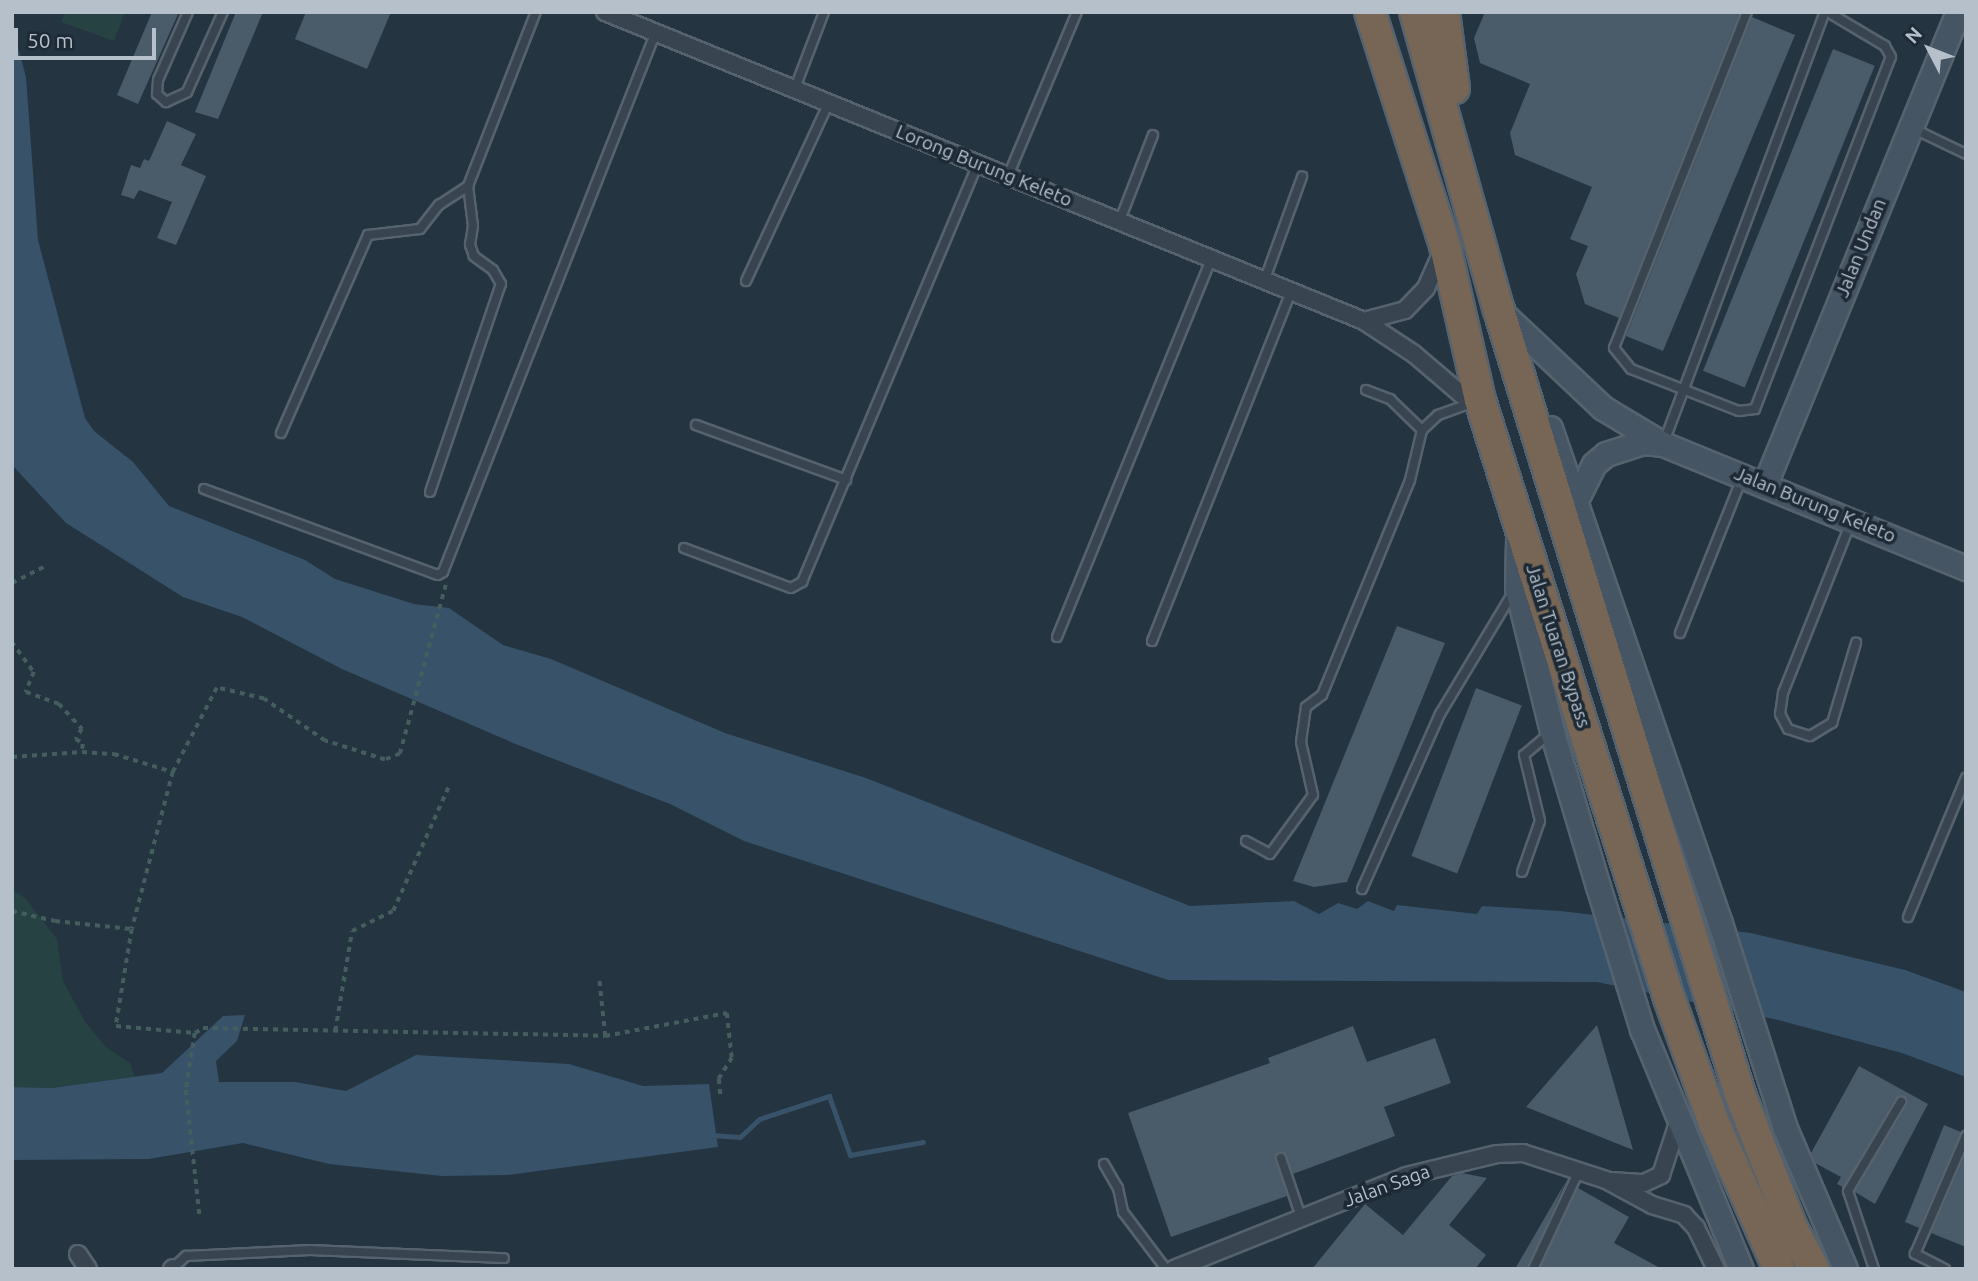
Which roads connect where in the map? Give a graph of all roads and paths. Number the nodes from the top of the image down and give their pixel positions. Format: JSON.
{"nodes":[{"id":1,"x":188,"y":12,"type":"edge"},
{"id":2,"x":223,"y":12,"type":"edge"},
{"id":3,"x":536,"y":12,"type":"edge"},
{"id":4,"x":605,"y":12,"type":"edge"},
{"id":5,"x":824,"y":12,"type":"edge"},
{"id":6,"x":1077,"y":12,"type":"edge"},
{"id":7,"x":1370,"y":12,"type":"edge"},
{"id":8,"x":1389,"y":12,"type":"edge"},
{"id":9,"x":1415,"y":12,"type":"edge"},
{"id":10,"x":1444,"y":12,"type":"edge"},
{"id":11,"x":1747,"y":12,"type":"edge"},
{"id":12,"x":1827,"y":12,"type":"edge"},
{"id":13,"x":1958,"y":12,"type":"edge"},
{"id":14,"x":655,"y":34,"type":"junction"},
{"id":15,"x":794,"y":88,"type":"junction"},
{"id":16,"x":829,"y":102,"type":"junction"},
{"id":17,"x":1909,"y":127,"type":"junction"},
{"id":18,"x":1153,"y":135,"type":"dead end"},
{"id":19,"x":1451,"y":135,"type":"junction"},
{"id":20,"x":1966,"y":154,"type":"edge"},
{"id":21,"x":978,"y":164,"type":"junction"},
{"id":22,"x":1007,"y":176,"type":"junction"},
{"id":23,"x":1302,"y":177,"type":"dead end"},
{"id":24,"x":468,"y":186,"type":"junction"},
{"id":25,"x":1120,"y":220,"type":"junction"},
{"id":26,"x":1445,"y":246,"type":"junction"},
{"id":27,"x":1212,"y":258,"type":"junction"},
{"id":28,"x":1265,"y":279,"type":"junction"},
{"id":29,"x":746,"y":281,"type":"dead end"},
{"id":30,"x":1291,"y":290,"type":"junction"},
{"id":31,"x":1499,"y":310,"type":"junction"},
{"id":32,"x":1364,"y":321,"type":"junction"},
{"id":33,"x":1684,"y":388,"type":"junction"},
{"id":34,"x":1366,"y":390,"type":"dead end"},
{"id":35,"x":1480,"y":400,"type":"junction"},
{"id":36,"x":696,"y":425,"type":"dead end"},
{"id":37,"x":1422,"y":430,"type":"junction"},
{"id":38,"x":282,"y":433,"type":"dead end"},
{"id":39,"x":1663,"y":444,"type":"junction"},
{"id":40,"x":1744,"y":475,"type":"junction"},
{"id":41,"x":846,"y":480,"type":"junction"},
{"id":42,"x":1765,"y":484,"type":"junction"},
{"id":43,"x":204,"y":489,"type":"dead end"},
{"id":44,"x":430,"y":492,"type":"dead end"},
{"id":45,"x":1575,"y":502,"type":"junction"},
{"id":46,"x":1852,"y":520,"type":"junction"},
{"id":47,"x":1519,"y":522,"type":"junction"},
{"id":48,"x":684,"y":548,"type":"dead end"},
{"id":49,"x":46,"y":566,"type":"dead end"},
{"id":50,"x":1966,"y":568,"type":"edge"},
{"id":51,"x":12,"y":583,"type":"edge"},
{"id":52,"x":446,"y":584,"type":"dead end"},
{"id":53,"x":1517,"y":589,"type":"junction"},
{"id":54,"x":1680,"y":633,"type":"dead end"},
{"id":55,"x":1057,"y":636,"type":"dead end"},
{"id":56,"x":1152,"y":640,"type":"dead end"},
{"id":57,"x":12,"y":642,"type":"edge"},
{"id":58,"x":1856,"y":643,"type":"dead end"},
{"id":59,"x":1552,"y":732,"type":"junction"},
{"id":60,"x":82,"y":752,"type":"junction"},
{"id":61,"x":12,"y":757,"type":"edge"},
{"id":62,"x":173,"y":772,"type":"junction"},
{"id":63,"x":1966,"y":778,"type":"edge"},
{"id":64,"x":448,"y":788,"type":"dead end"},
{"id":65,"x":1246,"y":841,"type":"dead end"},
{"id":66,"x":1522,"y":872,"type":"dead end"},
{"id":67,"x":1362,"y":889,"type":"dead end"},
{"id":68,"x":12,"y":911,"type":"edge"},
{"id":69,"x":1908,"y":917,"type":"dead end"},
{"id":70,"x":132,"y":929,"type":"junction"},
{"id":71,"x":599,"y":979,"type":"dead end"},
{"id":72,"x":335,"y":1031,"type":"junction"},
{"id":73,"x":195,"y":1033,"type":"junction"},
{"id":74,"x":605,"y":1037,"type":"junction"},
{"id":75,"x":721,"y":1099,"type":"dead end"},
{"id":76,"x":1901,"y":1102,"type":"dead end"},
{"id":77,"x":1678,"y":1123,"type":"junction"},
{"id":78,"x":1966,"y":1136,"type":"edge"},
{"id":79,"x":1281,"y":1158,"type":"dead end"},
{"id":80,"x":1104,"y":1164,"type":"dead end"},
{"id":81,"x":1579,"y":1171,"type":"junction"},
{"id":82,"x":1606,"y":1180,"type":"junction"},
{"id":83,"x":200,"y":1218,"type":"dead end"},
{"id":84,"x":1302,"y":1220,"type":"junction"},
{"id":85,"x":78,"y":1254,"type":"dead end"},
{"id":86,"x":503,"y":1258,"type":"dead end"},
{"id":87,"x":172,"y":1268,"type":"edge"},
{"id":88,"x":88,"y":1269,"type":"edge"},
{"id":89,"x":1166,"y":1269,"type":"edge"},
{"id":90,"x":1174,"y":1269,"type":"edge"},
{"id":91,"x":1533,"y":1269,"type":"edge"},
{"id":92,"x":1716,"y":1269,"type":"edge"},
{"id":93,"x":1741,"y":1269,"type":"edge"},
{"id":94,"x":1779,"y":1269,"type":"edge"},
{"id":95,"x":1814,"y":1269,"type":"edge"},
{"id":96,"x":1845,"y":1269,"type":"edge"},
{"id":97,"x":1874,"y":1269,"type":"edge"},
{"id":98,"x":1945,"y":1269,"type":"edge"}],
"edges":[{"from":1,"to":2,"type":"lane"},
{"from":3,"to":24,"type":"lane"},
{"from":4,"to":14,"type":"street","name":"Lorong Burung Keleto"},
{"from":5,"to":15,"type":"lane"},
{"from":6,"to":22,"type":"lane"},
{"from":7,"to":26,"type":"highway","name":"Jalan Tuaran Bypass"},
{"from":8,"to":26,"type":"highway"},
{"from":9,"to":19,"type":"highway"},
{"from":10,"to":19,"type":"highway"},
{"from":11,"to":33,"type":"lane"},
{"from":12,"to":33,"type":"lane"},
{"from":12,"to":33,"type":"lane"},
{"from":13,"to":17,"type":"street","name":"Jalan Undan"},
{"from":14,"to":15,"type":"street","name":"Lorong Burung Keleto"},
{"from":14,"to":43,"type":"lane"},
{"from":15,"to":16,"type":"street","name":"Lorong Burung Keleto"},
{"from":16,"to":21,"type":"street","name":"Lorong Burung Keleto"},
{"from":16,"to":29,"type":"lane"},
{"from":17,"to":20,"type":"lane"},
{"from":17,"to":42,"type":"street","name":"Jalan Undan"},
{"from":18,"to":25,"type":"lane"},
{"from":19,"to":31,"type":"highway"},
{"from":21,"to":22,"type":"street","name":"Lorong Burung Keleto"},
{"from":21,"to":41,"type":"lane"},
{"from":22,"to":25,"type":"street","name":"Lorong Burung Keleto"},
{"from":23,"to":28,"type":"lane"},
{"from":24,"to":38,"type":"lane"},
{"from":24,"to":44,"type":"lane"},
{"from":25,"to":27,"type":"street","name":"Lorong Burung Keleto"},
{"from":26,"to":32,"type":"street"},
{"from":26,"to":35,"type":"highway","name":"Jalan Tuaran Bypass"},
{"from":27,"to":28,"type":"street","name":"Lorong Burung Keleto"},
{"from":27,"to":55,"type":"lane"},
{"from":28,"to":30,"type":"street","name":"Lorong Burung Keleto"},
{"from":30,"to":32,"type":"street","name":"Lorong Burung Keleto"},
{"from":30,"to":56,"type":"lane"},
{"from":31,"to":39,"type":"street","name":"Jalan Burung Keleto"},
{"from":31,"to":45,"type":"street"},
{"from":31,"to":95,"type":"highway"},
{"from":32,"to":35,"type":"street","name":"Lorong Burung Keleto"},
{"from":33,"to":39,"type":"lane"},
{"from":34,"to":37,"type":"lane"},
{"from":35,"to":37,"type":"lane"},
{"from":35,"to":47,"type":"highway","name":"Jalan Tuaran Bypass"},
{"from":36,"to":41,"type":"lane"},
{"from":37,"to":65,"type":"lane"},
{"from":39,"to":40,"type":"street","name":"Jalan Burung Keleto"},
{"from":39,"to":45,"type":"street","name":"Jalan Burung Keleto"},
{"from":40,"to":42,"type":"street","name":"Jalan Burung Keleto"},
{"from":40,"to":54,"type":"lane"},
{"from":41,"to":48,"type":"lane"},
{"from":42,"to":46,"type":"street","name":"Jalan Burung Keleto"},
{"from":45,"to":96,"type":"street"},
{"from":46,"to":50,"type":"street","name":"Jalan Burung Keleto"},
{"from":46,"to":58,"type":"lane"},
{"from":47,"to":53,"type":"street"},
{"from":47,"to":94,"type":"highway","name":"Jalan Tuaran Bypass"},
{"from":49,"to":51,"type":"path"},
{"from":52,"to":62,"type":"path"},
{"from":53,"to":59,"type":"street"},
{"from":53,"to":67,"type":"lane"},
{"from":57,"to":60,"type":"path"},
{"from":59,"to":66,"type":"lane"},
{"from":59,"to":77,"type":"street"},
{"from":60,"to":61,"type":"path"},
{"from":60,"to":62,"type":"path"},
{"from":62,"to":70,"type":"path"},
{"from":63,"to":69,"type":"lane"},
{"from":64,"to":72,"type":"path"},
{"from":68,"to":70,"type":"path"},
{"from":70,"to":73,"type":"path"},
{"from":71,"to":74,"type":"path"},
{"from":72,"to":73,"type":"path"},
{"from":72,"to":74,"type":"path"},
{"from":73,"to":83,"type":"path"},
{"from":74,"to":75,"type":"path"},
{"from":76,"to":97,"type":"lane"},
{"from":77,"to":82,"type":"street","name":"Jalan Saga"},
{"from":77,"to":93,"type":"street"},
{"from":78,"to":98,"type":"lane"},
{"from":79,"to":84,"type":"lane"},
{"from":80,"to":89,"type":"lane"},
{"from":81,"to":82,"type":"street","name":"Jalan Saga"},
{"from":81,"to":84,"type":"street","name":"Jalan Saga"},
{"from":81,"to":91,"type":"lane"},
{"from":82,"to":92,"type":"street","name":"Jalan Saga"},
{"from":84,"to":90,"type":"street","name":"Jalan Saga"},
{"from":85,"to":88,"type":"street"},
{"from":86,"to":87,"type":"lane"}]}
